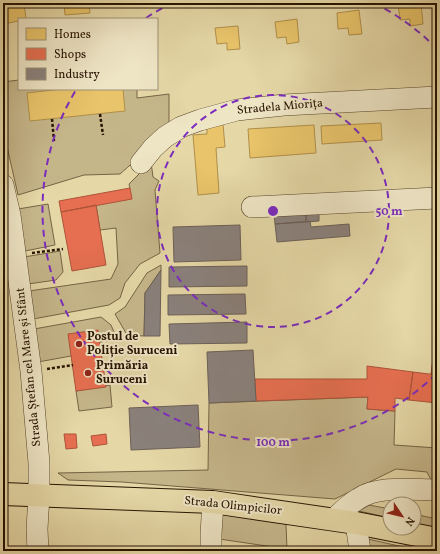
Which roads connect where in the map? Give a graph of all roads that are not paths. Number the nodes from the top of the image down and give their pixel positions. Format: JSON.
{"nodes":[{"id":1,"x":437,"y":97,"type":"edge"},
{"id":2,"x":141,"y":163,"type":"dead end"},
{"id":3,"x":3,"y":185,"type":"edge"},
{"id":4,"x":437,"y":198,"type":"edge"},
{"id":5,"x":252,"y":207,"type":"dead end"},
{"id":6,"x":437,"y":490,"type":"edge"},
{"id":7,"x":3,"y":494,"type":"edge"},
{"id":8,"x":39,"y":495,"type":"junction"},
{"id":9,"x":213,"y":502,"type":"junction"},
{"id":10,"x":334,"y":519,"type":"junction"},
{"id":11,"x":356,"y":523,"type":"junction"},
{"id":12,"x":437,"y":539,"type":"edge"},
{"id":13,"x":38,"y":551,"type":"edge"},
{"id":14,"x":211,"y":551,"type":"edge"},
{"id":15,"x":360,"y":551,"type":"edge"}],
"edges":[{"from":1,"to":2,"type":"street","name":"Stradela Miorița"},
{"from":3,"to":8,"type":"street","name":"Strada Ștefan cel Mare și Sfânt"},
{"from":4,"to":5,"type":"street"},
{"from":6,"to":10,"type":"street"},
{"from":7,"to":8,"type":"main road","name":"Strada Olimpicilor"},
{"from":8,"to":9,"type":"main road","name":"Strada Olimpicilor"},
{"from":8,"to":13,"type":"street","name":"Strada Ștefan cel Mare și Sfânt"},
{"from":9,"to":10,"type":"main road","name":"Strada Olimpicilor"},
{"from":9,"to":14,"type":"street"},
{"from":10,"to":11,"type":"main road","name":"Strada Olimpicilor"},
{"from":11,"to":12,"type":"main road","name":"Strada Olimpicilor"},
{"from":11,"to":15,"type":"street"}]}
